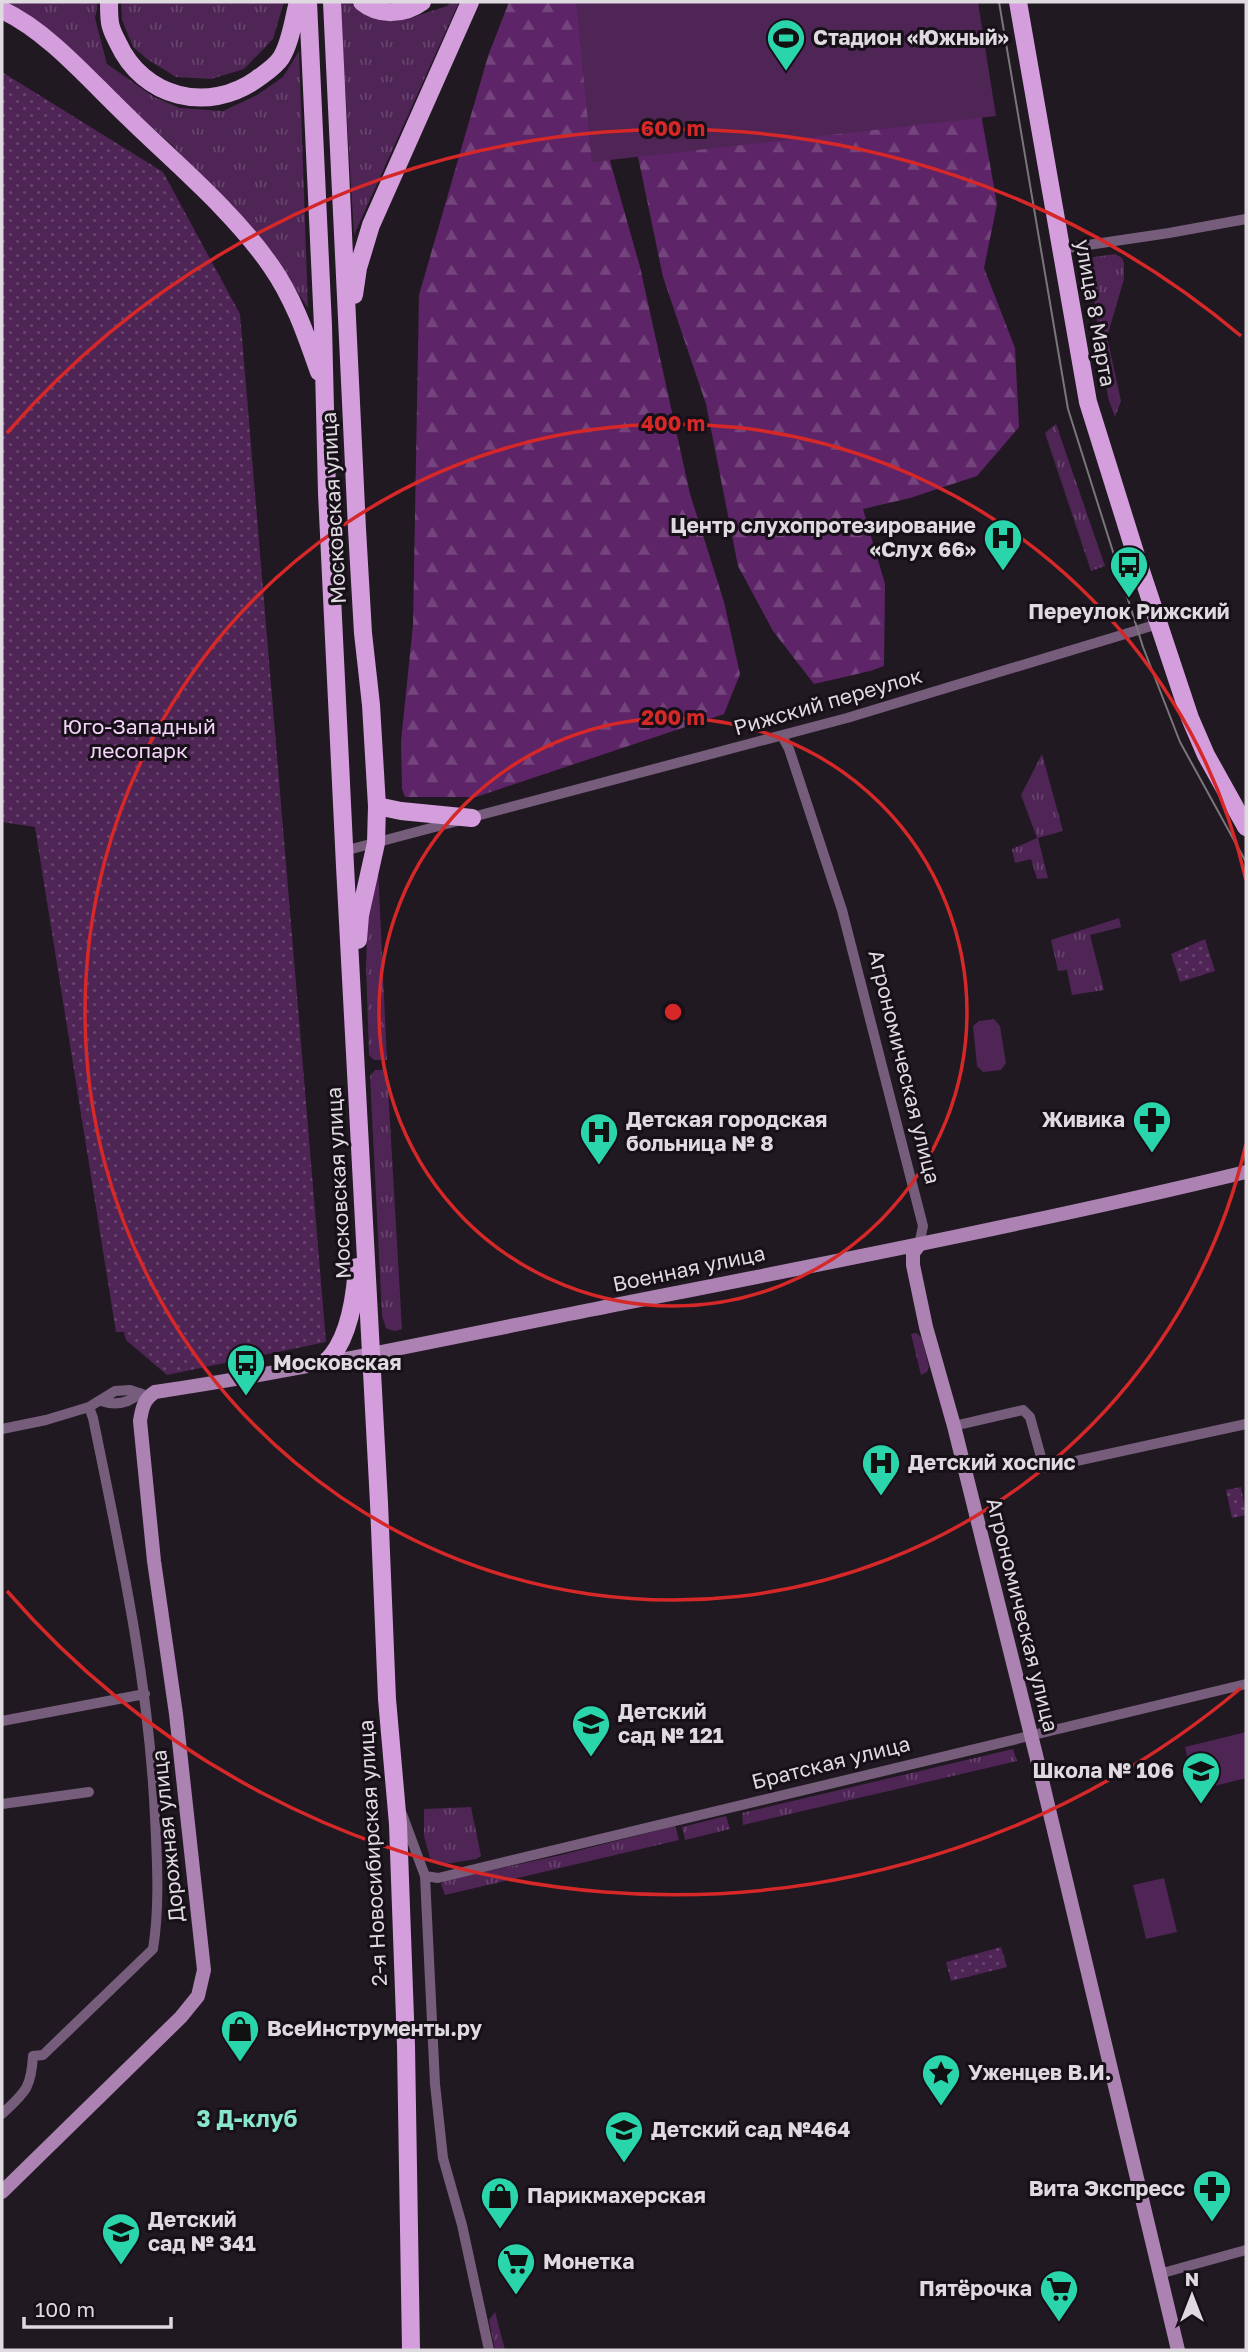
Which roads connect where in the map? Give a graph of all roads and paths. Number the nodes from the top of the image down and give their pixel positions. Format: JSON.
{"nodes":[{"id":1,"x":109,"y":2,"type":"edge"},
{"id":2,"x":298,"y":2,"type":"edge"},
{"id":3,"x":308,"y":2,"type":"edge"},
{"id":4,"x":332,"y":2,"type":"edge"},
{"id":5,"x":362,"y":2,"type":"edge"},
{"id":6,"x":422,"y":2,"type":"edge"},
{"id":7,"x":470,"y":2,"type":"edge"},
{"id":8,"x":1018,"y":2,"type":"edge"},
{"id":9,"x":2,"y":10,"type":"edge"},
{"id":10,"x":1246,"y":219,"type":"edge"},
{"id":11,"x":1061,"y":249,"type":"junction"},
{"id":12,"x":348,"y":330,"type":"junction"},
{"id":13,"x":324,"y":387,"type":"junction"},
{"id":14,"x":1158,"y":624,"type":"junction"},
{"id":15,"x":782,"y":736,"type":"junction"},
{"id":16,"x":377,"y":806,"type":"junction"},
{"id":17,"x":472,"y":818,"type":"junction"},
{"id":18,"x":1246,"y":827,"type":"edge"},
{"id":19,"x":376,"y":843,"type":"junction"},
{"id":20,"x":344,"y":851,"type":"junction"},
{"id":21,"x":353,"y":1010,"type":"junction"},
{"id":22,"x":1246,"y":1172,"type":"edge"},
{"id":23,"x":364,"y":1226,"type":"junction"},
{"id":24,"x":919,"y":1245,"type":"junction"},
{"id":25,"x":371,"y":1354,"type":"junction"},
{"id":26,"x":325,"y":1363,"type":"junction"},
{"id":27,"x":144,"y":1395,"type":"junction"},
{"id":28,"x":101,"y":1401,"type":"junction"},
{"id":29,"x":89,"y":1407,"type":"junction"},
{"id":30,"x":1246,"y":1424,"type":"edge"},
{"id":31,"x":954,"y":1426,"type":"junction"},
{"id":32,"x":2,"y":1429,"type":"edge"},
{"id":33,"x":1246,"y":1684,"type":"edge"},
{"id":34,"x":145,"y":1694,"type":"junction"},
{"id":35,"x":2,"y":1721,"type":"edge"},
{"id":36,"x":1030,"y":1736,"type":"junction"},
{"id":37,"x":89,"y":1792,"type":"dead end"},
{"id":38,"x":396,"y":1798,"type":"junction"},
{"id":39,"x":2,"y":1804,"type":"edge"},
{"id":40,"x":415,"y":1879,"type":"junction"},
{"id":41,"x":2,"y":2114,"type":"edge"},
{"id":42,"x":2,"y":2192,"type":"edge"},
{"id":43,"x":1246,"y":2250,"type":"edge"},
{"id":44,"x":1159,"y":2274,"type":"junction"},
{"id":45,"x":411,"y":2350,"type":"edge"},
{"id":46,"x":489,"y":2350,"type":"edge"},
{"id":47,"x":1178,"y":2350,"type":"edge"}],
"edges":[{"from":1,"to":2,"type":"main road"},
{"from":3,"to":13,"type":"main road","name":"Московская улица"},
{"from":4,"to":12,"type":"main road","name":"Московская улица"},
{"from":5,"to":6,"type":"main road"},
{"from":7,"to":12,"type":"main road"},
{"from":8,"to":11,"type":"main road","name":"улица 8 Марта"},
{"from":9,"to":13,"type":"main road"},
{"from":10,"to":11,"type":"street"},
{"from":11,"to":14,"type":"main road","name":"улица 8 Марта"},
{"from":12,"to":16,"type":"main road","name":"Московская улица"},
{"from":13,"to":20,"type":"main road","name":"Московская улица"},
{"from":14,"to":15,"type":"street","name":"Рижский переулок"},
{"from":14,"to":18,"type":"main road","name":"улица 8 Марта"},
{"from":15,"to":17,"type":"street","name":"Рижский переулок"},
{"from":15,"to":24,"type":"street","name":"Агрономическая улица"},
{"from":16,"to":17,"type":"main road"},
{"from":16,"to":19,"type":"main road","name":"Московская улица"},
{"from":17,"to":19,"type":"street","name":"Рижский переулок"},
{"from":19,"to":20,"type":"street","name":"Рижский переулок"},
{"from":19,"to":21,"type":"main road","name":"Московская улица"},
{"from":20,"to":21,"type":"main road","name":"Московская улица"},
{"from":21,"to":23,"type":"main road","name":"Московская улица"},
{"from":22,"to":24,"type":"street","name":"Военная улица"},
{"from":23,"to":25,"type":"main road","name":"Московская улица"},
{"from":23,"to":26,"type":"main road"},
{"from":24,"to":25,"type":"street","name":"Военная улица"},
{"from":24,"to":31,"type":"street","name":"Агрономическая улица"},
{"from":25,"to":26,"type":"street","name":"Военная улица"},
{"from":25,"to":38,"type":"main road","name":"2-я Новосибирская улица"},
{"from":26,"to":27,"type":"street","name":"Военная улица"},
{"from":27,"to":28,"type":"street","name":"Военная улица"},
{"from":27,"to":28,"type":"street","name":"Военная улица"},
{"from":27,"to":42,"type":"street","name":"Дорожная улица"},
{"from":28,"to":29,"type":"street"},
{"from":29,"to":32,"type":"street"},
{"from":29,"to":34,"type":"street"},
{"from":30,"to":31,"type":"street"},
{"from":31,"to":36,"type":"street","name":"Агрономическая улица"},
{"from":33,"to":36,"type":"street","name":"Братская улица"},
{"from":34,"to":35,"type":"street"},
{"from":34,"to":41,"type":"street"},
{"from":36,"to":40,"type":"street","name":"Братская улица"},
{"from":36,"to":44,"type":"street","name":"Агрономическая улица"},
{"from":37,"to":39,"type":"street"},
{"from":38,"to":40,"type":"main road","name":"2-я Новосибирская улица"},
{"from":38,"to":40,"type":"street"},
{"from":40,"to":45,"type":"main road","name":"2-я Новосибирская улица"},
{"from":40,"to":46,"type":"street"},
{"from":43,"to":44,"type":"street"},
{"from":44,"to":47,"type":"street","name":"Агрономическая улица"}]}
